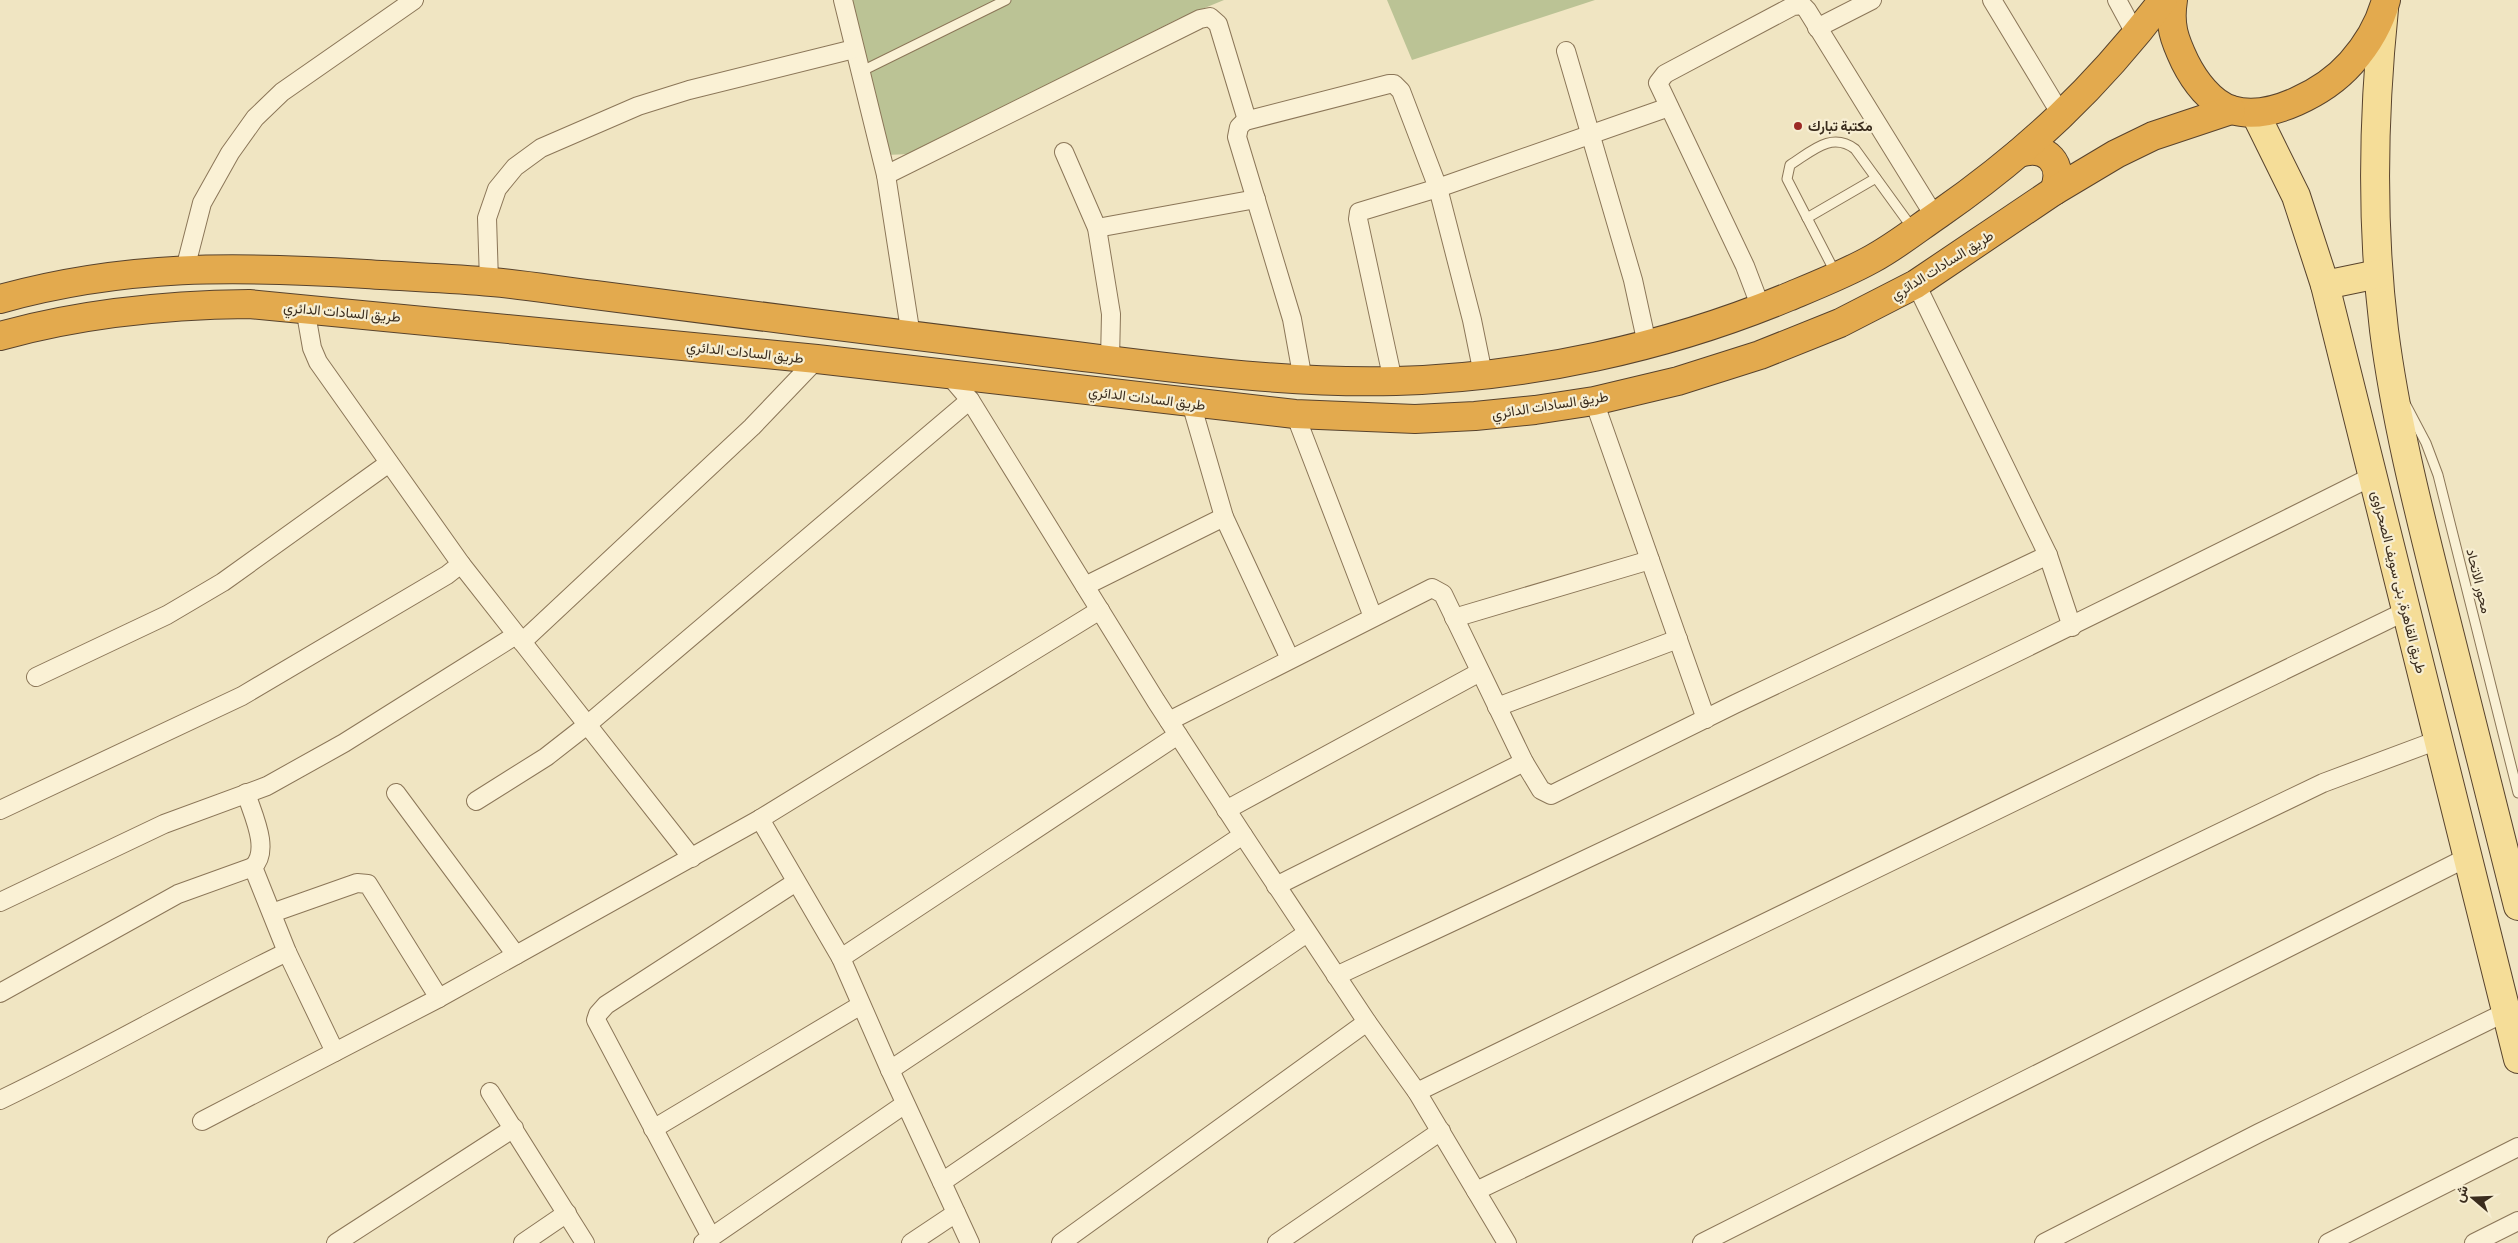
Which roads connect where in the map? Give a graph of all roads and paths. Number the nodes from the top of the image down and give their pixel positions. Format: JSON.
{"nodes":[{"id":1,"x":414,"y":0,"type":"edge"},
{"id":2,"x":843,"y":0,"type":"edge"},
{"id":3,"x":1006,"y":0,"type":"edge"},
{"id":4,"x":1872,"y":0,"type":"edge"},
{"id":5,"x":1992,"y":0,"type":"edge"},
{"id":6,"x":2116,"y":0,"type":"edge"},
{"id":7,"x":2163,"y":0,"type":"edge"},
{"id":8,"x":2173,"y":0,"type":"edge"},
{"id":9,"x":2385,"y":2,"type":"edge"},
{"id":10,"x":1818,"y":28,"type":"junction"},
{"id":11,"x":2136,"y":35,"type":"junction"},
{"id":12,"x":854,"y":49,"type":"junction"},
{"id":13,"x":1566,"y":51,"type":"dead end"},
{"id":14,"x":860,"y":72,"type":"junction"},
{"id":15,"x":1669,"y":107,"type":"junction"},
{"id":16,"x":2243,"y":112,"type":"junction"},
{"id":17,"x":2062,"y":116,"type":"junction"},
{"id":18,"x":1247,"y":120,"type":"junction"},
{"id":19,"x":1591,"y":135,"type":"junction"},
{"id":20,"x":1064,"y":152,"type":"dead end"},
{"id":21,"x":2020,"y":153,"type":"junction"},
{"id":22,"x":886,"y":175,"type":"junction"},
{"id":23,"x":1876,"y":178,"type":"junction"},
{"id":24,"x":1438,"y":188,"type":"junction"},
{"id":25,"x":2054,"y":191,"type":"junction"},
{"id":26,"x":1256,"y":199,"type":"junction"},
{"id":27,"x":1806,"y":218,"type":"junction"},
{"id":28,"x":1925,"y":224,"type":"junction"},
{"id":29,"x":1097,"y":228,"type":"junction"},
{"id":30,"x":185,"y":269,"type":"junction"},
{"id":31,"x":2378,"y":274,"type":"junction"},
{"id":32,"x":1837,"y":276,"type":"junction"},
{"id":33,"x":489,"y":281,"type":"junction"},
{"id":34,"x":1916,"y":284,"type":"junction"},
{"id":35,"x":2325,"y":285,"type":"junction"},
{"id":36,"x":542,"y":288,"type":"junction"},
{"id":37,"x":0,"y":299,"type":"edge"},
{"id":38,"x":305,"y":308,"type":"junction"},
{"id":39,"x":1762,"y":308,"type":"junction"},
{"id":40,"x":535,"y":331,"type":"junction"},
{"id":41,"x":0,"y":336,"type":"edge"},
{"id":42,"x":911,"y":336,"type":"junction"},
{"id":43,"x":1647,"y":344,"type":"junction"},
{"id":44,"x":817,"y":359,"type":"junction"},
{"id":45,"x":1110,"y":360,"type":"junction"},
{"id":46,"x":948,"y":374,"type":"junction"},
{"id":47,"x":1483,"y":374,"type":"junction"},
{"id":48,"x":1303,"y":380,"type":"junction"},
{"id":49,"x":1393,"y":381,"type":"junction"},
{"id":50,"x":2392,"y":383,"type":"junction"},
{"id":51,"x":970,"y":400,"type":"junction"},
{"id":52,"x":1594,"y":401,"type":"junction"},
{"id":53,"x":1191,"y":403,"type":"junction"},
{"id":54,"x":1295,"y":414,"type":"junction"},
{"id":55,"x":389,"y":463,"type":"junction"},
{"id":56,"x":2372,"y":476,"type":"junction"},
{"id":57,"x":1224,"y":517,"type":"junction"},
{"id":58,"x":2048,"y":554,"type":"junction"},
{"id":59,"x":1650,"y":560,"type":"junction"},
{"id":60,"x":461,"y":564,"type":"junction"},
{"id":61,"x":1085,"y":586,"type":"junction"},
{"id":62,"x":1100,"y":610,"type":"junction"},
{"id":63,"x":2406,"y":611,"type":"junction"},
{"id":64,"x":1373,"y":617,"type":"junction"},
{"id":65,"x":1454,"y":618,"type":"junction"},
{"id":66,"x":2072,"y":627,"type":"junction"},
{"id":67,"x":519,"y":638,"type":"junction"},
{"id":68,"x":1678,"y":639,"type":"junction"},
{"id":69,"x":1290,"y":659,"type":"junction"},
{"id":70,"x":1480,"y":672,"type":"junction"},
{"id":71,"x":36,"y":677,"type":"dead end"},
{"id":72,"x":1497,"y":707,"type":"junction"},
{"id":73,"x":1706,"y":719,"type":"junction"},
{"id":74,"x":587,"y":724,"type":"junction"},
{"id":75,"x":1174,"y":728,"type":"junction"},
{"id":76,"x":2438,"y":740,"type":"junction"},
{"id":77,"x":1524,"y":762,"type":"junction"},
{"id":78,"x":246,"y":793,"type":"junction"},
{"id":79,"x":396,"y":793,"type":"dead end"},
{"id":80,"x":2518,"y":793,"type":"edge"},
{"id":81,"x":476,"y":801,"type":"dead end"},
{"id":82,"x":0,"y":810,"type":"edge"},
{"id":83,"x":1226,"y":810,"type":"junction"},
{"id":84,"x":760,"y":819,"type":"junction"},
{"id":85,"x":1243,"y":835,"type":"junction"},
{"id":86,"x":2468,"y":857,"type":"junction"},
{"id":87,"x":692,"y":858,"type":"junction"},
{"id":88,"x":253,"y":867,"type":"junction"},
{"id":89,"x":796,"y":882,"type":"junction"},
{"id":90,"x":1276,"y":886,"type":"junction"},
{"id":91,"x":0,"y":902,"type":"edge"},
{"id":92,"x":2518,"y":906,"type":"edge"},
{"id":93,"x":272,"y":913,"type":"junction"},
{"id":94,"x":1307,"y":933,"type":"junction"},
{"id":95,"x":287,"y":952,"type":"junction"},
{"id":96,"x":516,"y":955,"type":"junction"},
{"id":97,"x":841,"y":958,"type":"junction"},
{"id":98,"x":1336,"y":976,"type":"junction"},
{"id":99,"x":0,"y":993,"type":"edge"},
{"id":100,"x":439,"y":998,"type":"junction"},
{"id":101,"x":861,"y":1005,"type":"junction"},
{"id":102,"x":2506,"y":1012,"type":"junction"},
{"id":103,"x":1367,"y":1022,"type":"junction"},
{"id":104,"x":334,"y":1052,"type":"junction"},
{"id":105,"x":2518,"y":1059,"type":"edge"},
{"id":106,"x":890,"y":1070,"type":"junction"},
{"id":107,"x":490,"y":1092,"type":"dead end"},
{"id":108,"x":1417,"y":1092,"type":"junction"},
{"id":109,"x":0,"y":1100,"type":"edge"},
{"id":110,"x":905,"y":1104,"type":"junction"},
{"id":111,"x":202,"y":1121,"type":"dead end"},
{"id":112,"x":514,"y":1128,"type":"junction"},
{"id":113,"x":653,"y":1129,"type":"junction"},
{"id":114,"x":1441,"y":1131,"type":"junction"},
{"id":115,"x":2518,"y":1147,"type":"edge"},
{"id":116,"x":942,"y":1182,"type":"junction"},
{"id":117,"x":1476,"y":1191,"type":"junction"},
{"id":118,"x":567,"y":1213,"type":"junction"},
{"id":119,"x":956,"y":1213,"type":"junction"},
{"id":120,"x":2518,"y":1221,"type":"edge"},
{"id":121,"x":707,"y":1240,"type":"edge"},
{"id":122,"x":336,"y":1243,"type":"edge"},
{"id":123,"x":523,"y":1243,"type":"edge"},
{"id":124,"x":585,"y":1243,"type":"edge"},
{"id":125,"x":911,"y":1243,"type":"edge"},
{"id":126,"x":970,"y":1243,"type":"edge"},
{"id":127,"x":1061,"y":1243,"type":"edge"},
{"id":128,"x":1278,"y":1243,"type":"edge"},
{"id":129,"x":1507,"y":1243,"type":"edge"},
{"id":130,"x":1702,"y":1243,"type":"edge"},
{"id":131,"x":2044,"y":1243,"type":"edge"},
{"id":132,"x":2328,"y":1243,"type":"edge"},
{"id":133,"x":2474,"y":1243,"type":"edge"}],
"edges":[{"from":1,"to":30,"type":"street"},
{"from":2,"to":12,"type":"street"},
{"from":3,"to":14,"type":"lane"},
{"from":4,"to":10,"type":"street"},
{"from":5,"to":17,"type":"street"},
{"from":6,"to":11,"type":"street"},
{"from":7,"to":11,"type":"highway"},
{"from":8,"to":16,"type":"highway"},
{"from":9,"to":16,"type":"highway","name":"طريق السادات الدائري"},
{"from":9,"to":31,"type":"main road"},
{"from":10,"to":15,"type":"street"},
{"from":10,"to":28,"type":"street"},
{"from":11,"to":17,"type":"highway"},
{"from":12,"to":14,"type":"street"},
{"from":12,"to":33,"type":"street"},
{"from":13,"to":19,"type":"street"},
{"from":14,"to":22,"type":"street"},
{"from":15,"to":19,"type":"street"},
{"from":15,"to":39,"type":"street"},
{"from":16,"to":25,"type":"highway","name":"طريق السادات الدائري"},
{"from":16,"to":35,"type":"main road","name":"طريق القاهرة, بنى سويف الصحراوى"},
{"from":17,"to":21,"type":"highway"},
{"from":18,"to":22,"type":"street"},
{"from":18,"to":24,"type":"street"},
{"from":18,"to":26,"type":"street"},
{"from":19,"to":24,"type":"street"},
{"from":19,"to":43,"type":"street"},
{"from":20,"to":29,"type":"street"},
{"from":21,"to":25,"type":"highway"},
{"from":21,"to":28,"type":"highway"},
{"from":22,"to":42,"type":"street"},
{"from":23,"to":27,"type":"lane"},
{"from":23,"to":27,"type":"lane"},
{"from":23,"to":28,"type":"lane"},
{"from":24,"to":47,"type":"street"},
{"from":24,"to":49,"type":"street"},
{"from":25,"to":34,"type":"highway","name":"طريق السادات الدائري"},
{"from":26,"to":29,"type":"street"},
{"from":26,"to":48,"type":"street"},
{"from":27,"to":32,"type":"lane"},
{"from":28,"to":32,"type":"highway"},
{"from":29,"to":45,"type":"street"},
{"from":30,"to":33,"type":"highway"},
{"from":30,"to":37,"type":"highway"},
{"from":31,"to":35,"type":"main road"},
{"from":31,"to":50,"type":"main road"},
{"from":32,"to":39,"type":"highway"},
{"from":33,"to":36,"type":"highway"},
{"from":34,"to":52,"type":"highway","name":"طريق السادات الدائري"},
{"from":34,"to":58,"type":"street"},
{"from":35,"to":56,"type":"main road","name":"طريق القاهرة, بنى سويف الصحراوى"},
{"from":36,"to":40,"type":"highway"},
{"from":36,"to":42,"type":"highway"},
{"from":38,"to":40,"type":"highway","name":"طريق السادات الدائري"},
{"from":38,"to":41,"type":"highway","name":"طريق السادات الدائري"},
{"from":38,"to":55,"type":"street"},
{"from":39,"to":43,"type":"highway"},
{"from":40,"to":44,"type":"highway","name":"طريق السادات الدائري"},
{"from":42,"to":45,"type":"highway"},
{"from":43,"to":47,"type":"highway"},
{"from":44,"to":46,"type":"highway","name":"طريق السادات الدائري"},
{"from":44,"to":67,"type":"street"},
{"from":45,"to":48,"type":"highway"},
{"from":46,"to":51,"type":"street"},
{"from":46,"to":53,"type":"highway","name":"طريق السادات الدائري"},
{"from":47,"to":49,"type":"highway"},
{"from":48,"to":49,"type":"highway"},
{"from":50,"to":80,"type":"lane","name":"محور الاتحاد"},
{"from":50,"to":92,"type":"main road"},
{"from":51,"to":61,"type":"street"},
{"from":51,"to":74,"type":"street"},
{"from":52,"to":54,"type":"highway","name":"طريق السادات الدائري"},
{"from":52,"to":59,"type":"street"},
{"from":53,"to":54,"type":"highway","name":"طريق السادات الدائري"},
{"from":53,"to":57,"type":"street"},
{"from":54,"to":64,"type":"street"},
{"from":55,"to":60,"type":"street"},
{"from":55,"to":71,"type":"street"},
{"from":56,"to":63,"type":"main road","name":"طريق القاهرة, بنى سويف الصحراوى"},
{"from":56,"to":66,"type":"street"},
{"from":57,"to":61,"type":"street"},
{"from":57,"to":69,"type":"street"},
{"from":58,"to":66,"type":"street"},
{"from":58,"to":73,"type":"street"},
{"from":59,"to":65,"type":"street"},
{"from":59,"to":68,"type":"street"},
{"from":60,"to":67,"type":"street"},
{"from":60,"to":82,"type":"street"},
{"from":61,"to":62,"type":"street"},
{"from":62,"to":75,"type":"street"},
{"from":62,"to":84,"type":"street"},
{"from":63,"to":76,"type":"main road","name":"طريق القاهرة, بنى سويف الصحراوى"},
{"from":63,"to":108,"type":"street"},
{"from":64,"to":65,"type":"street"},
{"from":64,"to":69,"type":"street"},
{"from":65,"to":70,"type":"street"},
{"from":66,"to":98,"type":"street"},
{"from":67,"to":74,"type":"street"},
{"from":67,"to":78,"type":"street"},
{"from":68,"to":72,"type":"street"},
{"from":68,"to":73,"type":"street"},
{"from":69,"to":75,"type":"street"},
{"from":70,"to":72,"type":"street"},
{"from":70,"to":83,"type":"street"},
{"from":72,"to":77,"type":"street"},
{"from":73,"to":77,"type":"street"},
{"from":74,"to":81,"type":"street"},
{"from":74,"to":87,"type":"street"},
{"from":75,"to":83,"type":"street"},
{"from":75,"to":97,"type":"street"},
{"from":76,"to":86,"type":"main road","name":"طريق القاهرة, بنى سويف الصحراوى"},
{"from":76,"to":117,"type":"street"},
{"from":77,"to":90,"type":"street"},
{"from":78,"to":88,"type":"street"},
{"from":78,"to":91,"type":"street"},
{"from":79,"to":96,"type":"street"},
{"from":83,"to":85,"type":"street"},
{"from":84,"to":87,"type":"street"},
{"from":84,"to":89,"type":"street"},
{"from":85,"to":90,"type":"street"},
{"from":85,"to":106,"type":"street"},
{"from":86,"to":102,"type":"main road","name":"طريق القاهرة, بنى سويف الصحراوى"},
{"from":86,"to":130,"type":"street"},
{"from":87,"to":96,"type":"street"},
{"from":88,"to":93,"type":"street"},
{"from":88,"to":99,"type":"street"},
{"from":89,"to":97,"type":"street"},
{"from":89,"to":113,"type":"street"},
{"from":90,"to":94,"type":"street"},
{"from":93,"to":95,"type":"street"},
{"from":93,"to":100,"type":"street"},
{"from":94,"to":98,"type":"street"},
{"from":94,"to":116,"type":"street"},
{"from":95,"to":104,"type":"street"},
{"from":95,"to":109,"type":"street"},
{"from":96,"to":100,"type":"street"},
{"from":97,"to":101,"type":"street"},
{"from":98,"to":103,"type":"street"},
{"from":100,"to":104,"type":"street"},
{"from":101,"to":106,"type":"street"},
{"from":101,"to":113,"type":"street"},
{"from":102,"to":105,"type":"main road","name":"طريق القاهرة, بنى سويف الصحراوى"},
{"from":102,"to":131,"type":"street"},
{"from":103,"to":108,"type":"street"},
{"from":103,"to":127,"type":"street"},
{"from":104,"to":111,"type":"street"},
{"from":106,"to":110,"type":"street"},
{"from":107,"to":112,"type":"street"},
{"from":108,"to":114,"type":"street"},
{"from":110,"to":116,"type":"street"},
{"from":110,"to":121,"type":"street"},
{"from":112,"to":118,"type":"street"},
{"from":112,"to":122,"type":"street"},
{"from":113,"to":121,"type":"street"},
{"from":114,"to":117,"type":"street"},
{"from":114,"to":128,"type":"street"},
{"from":115,"to":132,"type":"street"},
{"from":116,"to":119,"type":"street"},
{"from":117,"to":129,"type":"street"},
{"from":118,"to":123,"type":"street"},
{"from":118,"to":124,"type":"street"},
{"from":119,"to":125,"type":"street"},
{"from":119,"to":126,"type":"street"},
{"from":120,"to":133,"type":"street"}]}
